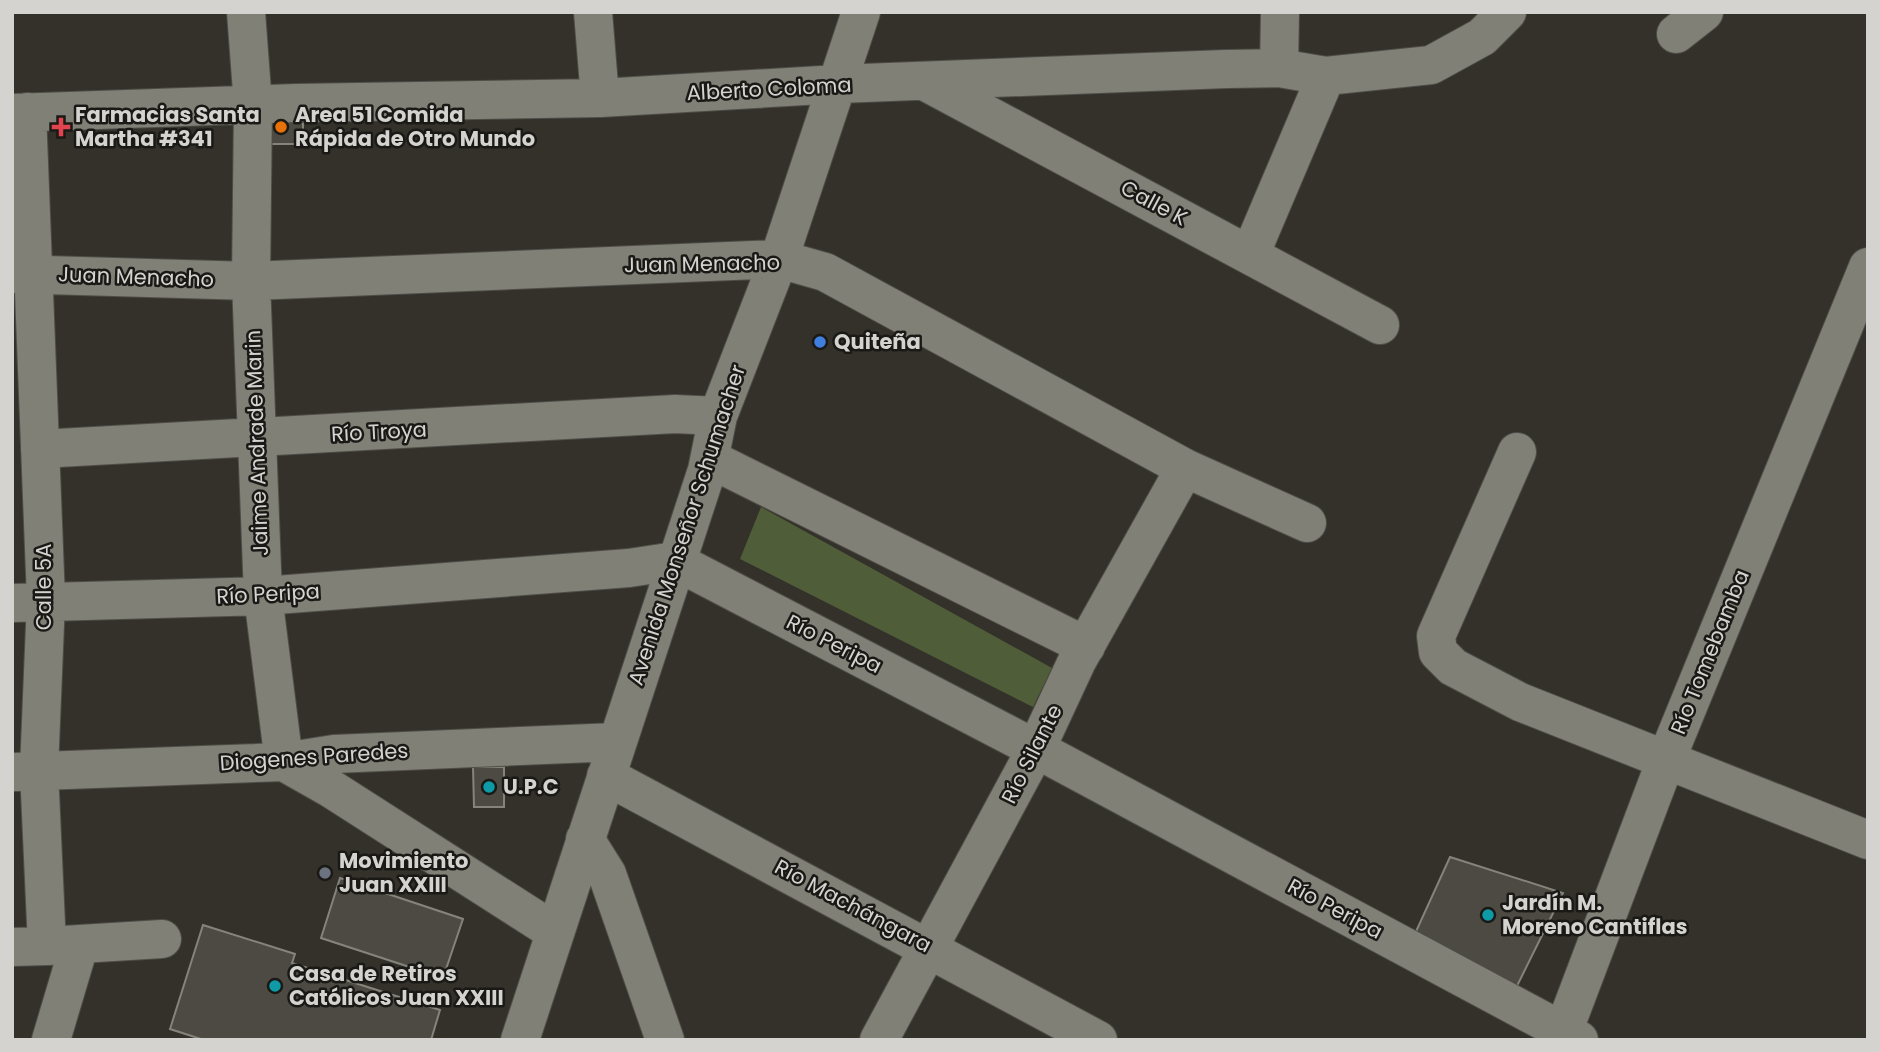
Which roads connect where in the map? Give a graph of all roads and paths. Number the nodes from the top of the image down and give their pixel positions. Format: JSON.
{"nodes":[{"id":1,"x":246,"y":12,"type":"edge"},
{"id":2,"x":593,"y":12,"type":"edge"},
{"id":3,"x":860,"y":12,"type":"edge"},
{"id":4,"x":1280,"y":12,"type":"edge"},
{"id":5,"x":1507,"y":12,"type":"edge"},
{"id":6,"x":1279,"y":68,"type":"junction"},
{"id":7,"x":1326,"y":76,"type":"junction"},
{"id":8,"x":926,"y":82,"type":"junction"},
{"id":9,"x":838,"y":84,"type":"junction"},
{"id":10,"x":600,"y":98,"type":"junction"},
{"id":11,"x":253,"y":105,"type":"junction"},
{"id":12,"x":20,"y":113,"type":"edge"},
{"id":13,"x":1250,"y":255,"type":"junction"},
{"id":14,"x":779,"y":259,"type":"junction"},
{"id":15,"x":1868,"y":267,"type":"edge"},
{"id":16,"x":23,"y":274,"type":"edge"},
{"id":17,"x":251,"y":281,"type":"junction"},
{"id":18,"x":1380,"y":326,"type":"dead end"},
{"id":19,"x":718,"y":416,"type":"junction"},
{"id":20,"x":257,"y":439,"type":"junction"},
{"id":21,"x":40,"y":449,"type":"junction"},
{"id":22,"x":1517,"y":452,"type":"dead end"},
{"id":23,"x":710,"y":459,"type":"junction"},
{"id":24,"x":1185,"y":468,"type":"junction"},
{"id":25,"x":1307,"y":523,"type":"dead end"},
{"id":26,"x":675,"y":561,"type":"junction"},
{"id":27,"x":263,"y":596,"type":"junction"},
{"id":28,"x":29,"y":602,"type":"edge"},
{"id":29,"x":1086,"y":646,"type":"junction"},
{"id":30,"x":1036,"y":749,"type":"junction"},
{"id":31,"x":611,"y":759,"type":"junction"},
{"id":32,"x":1666,"y":760,"type":"junction"},
{"id":33,"x":284,"y":762,"type":"junction"},
{"id":34,"x":26,"y":771,"type":"edge"},
{"id":35,"x":585,"y":839,"type":"junction"},
{"id":36,"x":1868,"y":840,"type":"edge"},
{"id":37,"x":555,"y":932,"type":"junction"},
{"id":38,"x":162,"y":939,"type":"dead end"},
{"id":39,"x":46,"y":946,"type":"edge"},
{"id":40,"x":928,"y":946,"type":"junction"},
{"id":41,"x":1567,"y":1037,"type":"edge"},
{"id":42,"x":51,"y":1040,"type":"edge"},
{"id":43,"x":520,"y":1040,"type":"edge"},
{"id":44,"x":665,"y":1040,"type":"edge"},
{"id":45,"x":879,"y":1040,"type":"edge"},
{"id":46,"x":1098,"y":1040,"type":"edge"}],
"edges":[{"from":1,"to":11,"type":"street","name":"Jaime Andrade Marin"},
{"from":2,"to":10,"type":"street"},
{"from":3,"to":9,"type":"street","name":"Avenida Monseñor Schumacher"},
{"from":4,"to":6,"type":"street"},
{"from":5,"to":7,"type":"street","name":"Alberto Coloma"},
{"from":6,"to":7,"type":"street","name":"Alberto Coloma"},
{"from":6,"to":8,"type":"street","name":"Alberto Coloma"},
{"from":7,"to":13,"type":"street"},
{"from":8,"to":9,"type":"street","name":"Alberto Coloma"},
{"from":8,"to":13,"type":"street","name":"Calle K"},
{"from":9,"to":10,"type":"street","name":"Alberto Coloma"},
{"from":9,"to":14,"type":"street","name":"Avenida Monseñor Schumacher"},
{"from":10,"to":11,"type":"street","name":"Alberto Coloma"},
{"from":11,"to":12,"type":"street","name":"Alberto Coloma"},
{"from":11,"to":17,"type":"street","name":"Jaime Andrade Marin"},
{"from":12,"to":16,"type":"street","name":"Calle 5A"},
{"from":13,"to":18,"type":"street","name":"Calle K"},
{"from":14,"to":17,"type":"street","name":"Juan Menacho"},
{"from":14,"to":19,"type":"street","name":"Avenida Monseñor Schumacher"},
{"from":14,"to":24,"type":"street","name":"Juan Menacho"},
{"from":15,"to":32,"type":"street","name":"Río Tomebamba"},
{"from":16,"to":17,"type":"street","name":"Juan Menacho"},
{"from":16,"to":21,"type":"street","name":"Calle 5A"},
{"from":17,"to":20,"type":"street","name":"Jaime Andrade Marin"},
{"from":19,"to":20,"type":"street","name":"Río Troya"},
{"from":19,"to":23,"type":"street","name":"Avenida Monseñor Schumacher"},
{"from":20,"to":21,"type":"street","name":"Río Troya"},
{"from":20,"to":27,"type":"street","name":"Jaime Andrade Marin"},
{"from":21,"to":28,"type":"street","name":"Calle 5A"},
{"from":22,"to":32,"type":"street"},
{"from":23,"to":26,"type":"street","name":"Avenida Monseñor Schumacher"},
{"from":23,"to":29,"type":"street"},
{"from":24,"to":25,"type":"street","name":"Juan Menacho"},
{"from":24,"to":29,"type":"street","name":"Río Silante"},
{"from":26,"to":27,"type":"street","name":"Río Peripa"},
{"from":26,"to":30,"type":"street","name":"Río Peripa"},
{"from":26,"to":31,"type":"street","name":"Avenida Monseñor Schumacher"},
{"from":27,"to":28,"type":"street","name":"Río Peripa"},
{"from":27,"to":33,"type":"street","name":"Jaime Andrade Marin"},
{"from":28,"to":34,"type":"street","name":"Calle 5A"},
{"from":29,"to":30,"type":"street","name":"Río Silante"},
{"from":30,"to":40,"type":"street","name":"Río Silante"},
{"from":30,"to":41,"type":"street","name":"Río Peripa"},
{"from":31,"to":33,"type":"street","name":"Diogenes Paredes"},
{"from":31,"to":35,"type":"street","name":"Avenida Monseñor Schumacher"},
{"from":31,"to":40,"type":"street","name":"Río Machángara"},
{"from":32,"to":36,"type":"street"},
{"from":32,"to":41,"type":"street","name":"Río Tomebamba"},
{"from":33,"to":34,"type":"street","name":"Diogenes Paredes"},
{"from":33,"to":37,"type":"street"},
{"from":34,"to":39,"type":"street","name":"Calle 5A"},
{"from":35,"to":37,"type":"street","name":"Avenida Monseñor Schumacher"},
{"from":35,"to":44,"type":"street"},
{"from":37,"to":43,"type":"street","name":"Avenida Monseñor Schumacher"},
{"from":38,"to":39,"type":"street"},
{"from":39,"to":42,"type":"street","name":"Calle 5A"},
{"from":40,"to":45,"type":"street","name":"Río Silante"},
{"from":40,"to":46,"type":"street","name":"Río Machángara"}]}
